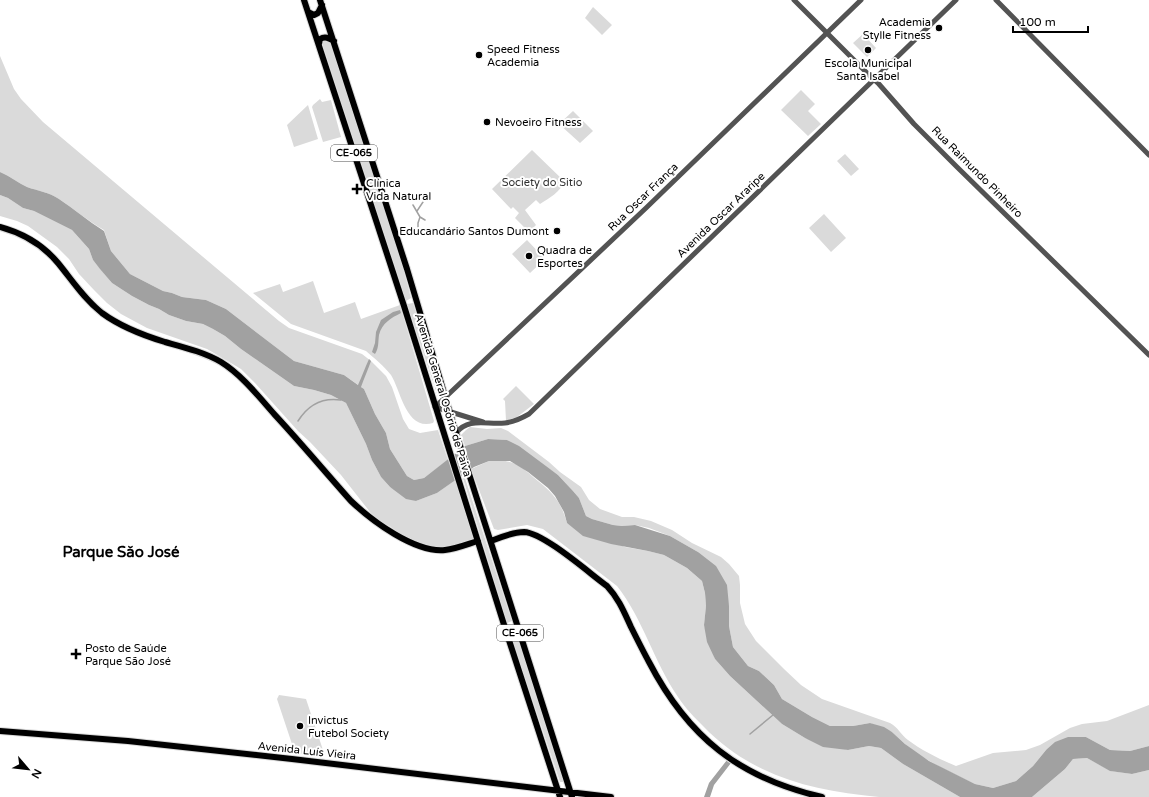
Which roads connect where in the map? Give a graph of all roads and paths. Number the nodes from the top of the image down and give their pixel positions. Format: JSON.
{"nodes":[{"id":1,"x":304,"y":0,"type":"edge"},
{"id":2,"x":794,"y":0,"type":"edge"},
{"id":3,"x":861,"y":0,"type":"edge"},
{"id":4,"x":956,"y":0,"type":"edge"},
{"id":5,"x":996,"y":0,"type":"edge"},
{"id":6,"x":321,"y":2,"type":"edge"},
{"id":7,"x":308,"y":12,"type":"junction"},
{"id":8,"x":827,"y":33,"type":"junction"},
{"id":9,"x":334,"y":41,"type":"junction"},
{"id":10,"x":319,"y":46,"type":"junction"},
{"id":11,"x":874,"y":79,"type":"junction"},
{"id":12,"x":1149,"y":155,"type":"edge"},
{"id":13,"x":0,"y":227,"type":"edge"},
{"id":14,"x":415,"y":298,"type":"junction"},
{"id":15,"x":403,"y":302,"type":"junction"},
{"id":16,"x":1149,"y":355,"type":"edge"},
{"id":17,"x":445,"y":396,"type":"junction"},
{"id":18,"x":435,"y":407,"type":"junction"},
{"id":19,"x":450,"y":411,"type":"junction"},
{"id":20,"x":489,"y":424,"type":"junction"},
{"id":21,"x":457,"y":435,"type":"junction"},
{"id":22,"x":478,"y":541,"type":"junction"},
{"id":23,"x":491,"y":541,"type":"junction"},
{"id":24,"x":0,"y":731,"type":"edge"},
{"id":25,"x":558,"y":790,"type":"junction"},
{"id":26,"x":572,"y":794,"type":"edge"},
{"id":27,"x":560,"y":797,"type":"edge"},
{"id":28,"x":611,"y":797,"type":"edge"},
{"id":29,"x":822,"y":797,"type":"edge"}],
"edges":[{"from":1,"to":7,"type":"main road","name":"Avenida General Osório de Paiva","number":"CE-065"},
{"from":2,"to":8,"type":"street","name":"Rua Raimundo Pinheiro"},
{"from":3,"to":8,"type":"street","name":"Rua Oscar França"},
{"from":4,"to":11,"type":"street","name":"Avenida Oscar Araripe"},
{"from":5,"to":12,"type":"street"},
{"from":6,"to":7,"type":"main road"},
{"from":6,"to":9,"type":"main road","name":"Avenida General Osório de Paiva","number":"CE-065"},
{"from":7,"to":10,"type":"main road","name":"Avenida General Osório de Paiva","number":"CE-065"},
{"from":8,"to":11,"type":"street","name":"Rua Raimundo Pinheiro"},
{"from":8,"to":17,"type":"street","name":"Rua Oscar França"},
{"from":9,"to":10,"type":"main road"},
{"from":9,"to":14,"type":"main road","name":"Avenida General Osório de Paiva","number":"CE-065"},
{"from":10,"to":15,"type":"main road","name":"Avenida General Osório de Paiva","number":"CE-065"},
{"from":11,"to":16,"type":"street","name":"Rua Raimundo Pinheiro"},
{"from":11,"to":20,"type":"street","name":"Avenida Oscar Araripe"},
{"from":13,"to":22,"type":"main road"},
{"from":14,"to":15,"type":"main road"},
{"from":14,"to":17,"type":"main road","name":"Avenida General Osório de Paiva","number":"CE-065"},
{"from":15,"to":18,"type":"main road","name":"Avenida General Osório de Paiva","number":"CE-065"},
{"from":17,"to":18,"type":"street","name":"Rua Oscar França"},
{"from":17,"to":19,"type":"main road","name":"Avenida General Osório de Paiva","number":"CE-065"},
{"from":18,"to":19,"type":"street","name":"Avenida Oscar Araripe"},
{"from":18,"to":22,"type":"main road","name":"Avenida General Osório de Paiva","number":"CE-065"},
{"from":19,"to":20,"type":"street","name":"Avenida Oscar Araripe"},
{"from":19,"to":21,"type":"main road","name":"Avenida General Osório de Paiva","number":"CE-065"},
{"from":20,"to":21,"type":"street","name":"Avenida Oscar Araripe"},
{"from":21,"to":23,"type":"main road","name":"Avenida General Osório de Paiva","number":"CE-065"},
{"from":22,"to":25,"type":"main road","name":"Avenida General Osório de Paiva","number":"CE-065"},
{"from":23,"to":26,"type":"main road","name":"Avenida General Osório de Paiva","number":"CE-065"},
{"from":23,"to":29,"type":"main road"},
{"from":24,"to":25,"type":"main road","name":"Avenida Luís Vieira"},
{"from":25,"to":26,"type":"main road","name":"Avenida Luís Vieira"},
{"from":25,"to":27,"type":"main road","name":"Avenida General Osório de Paiva"},
{"from":26,"to":28,"type":"main road","name":"Avenida Luís Vieira"}]}
